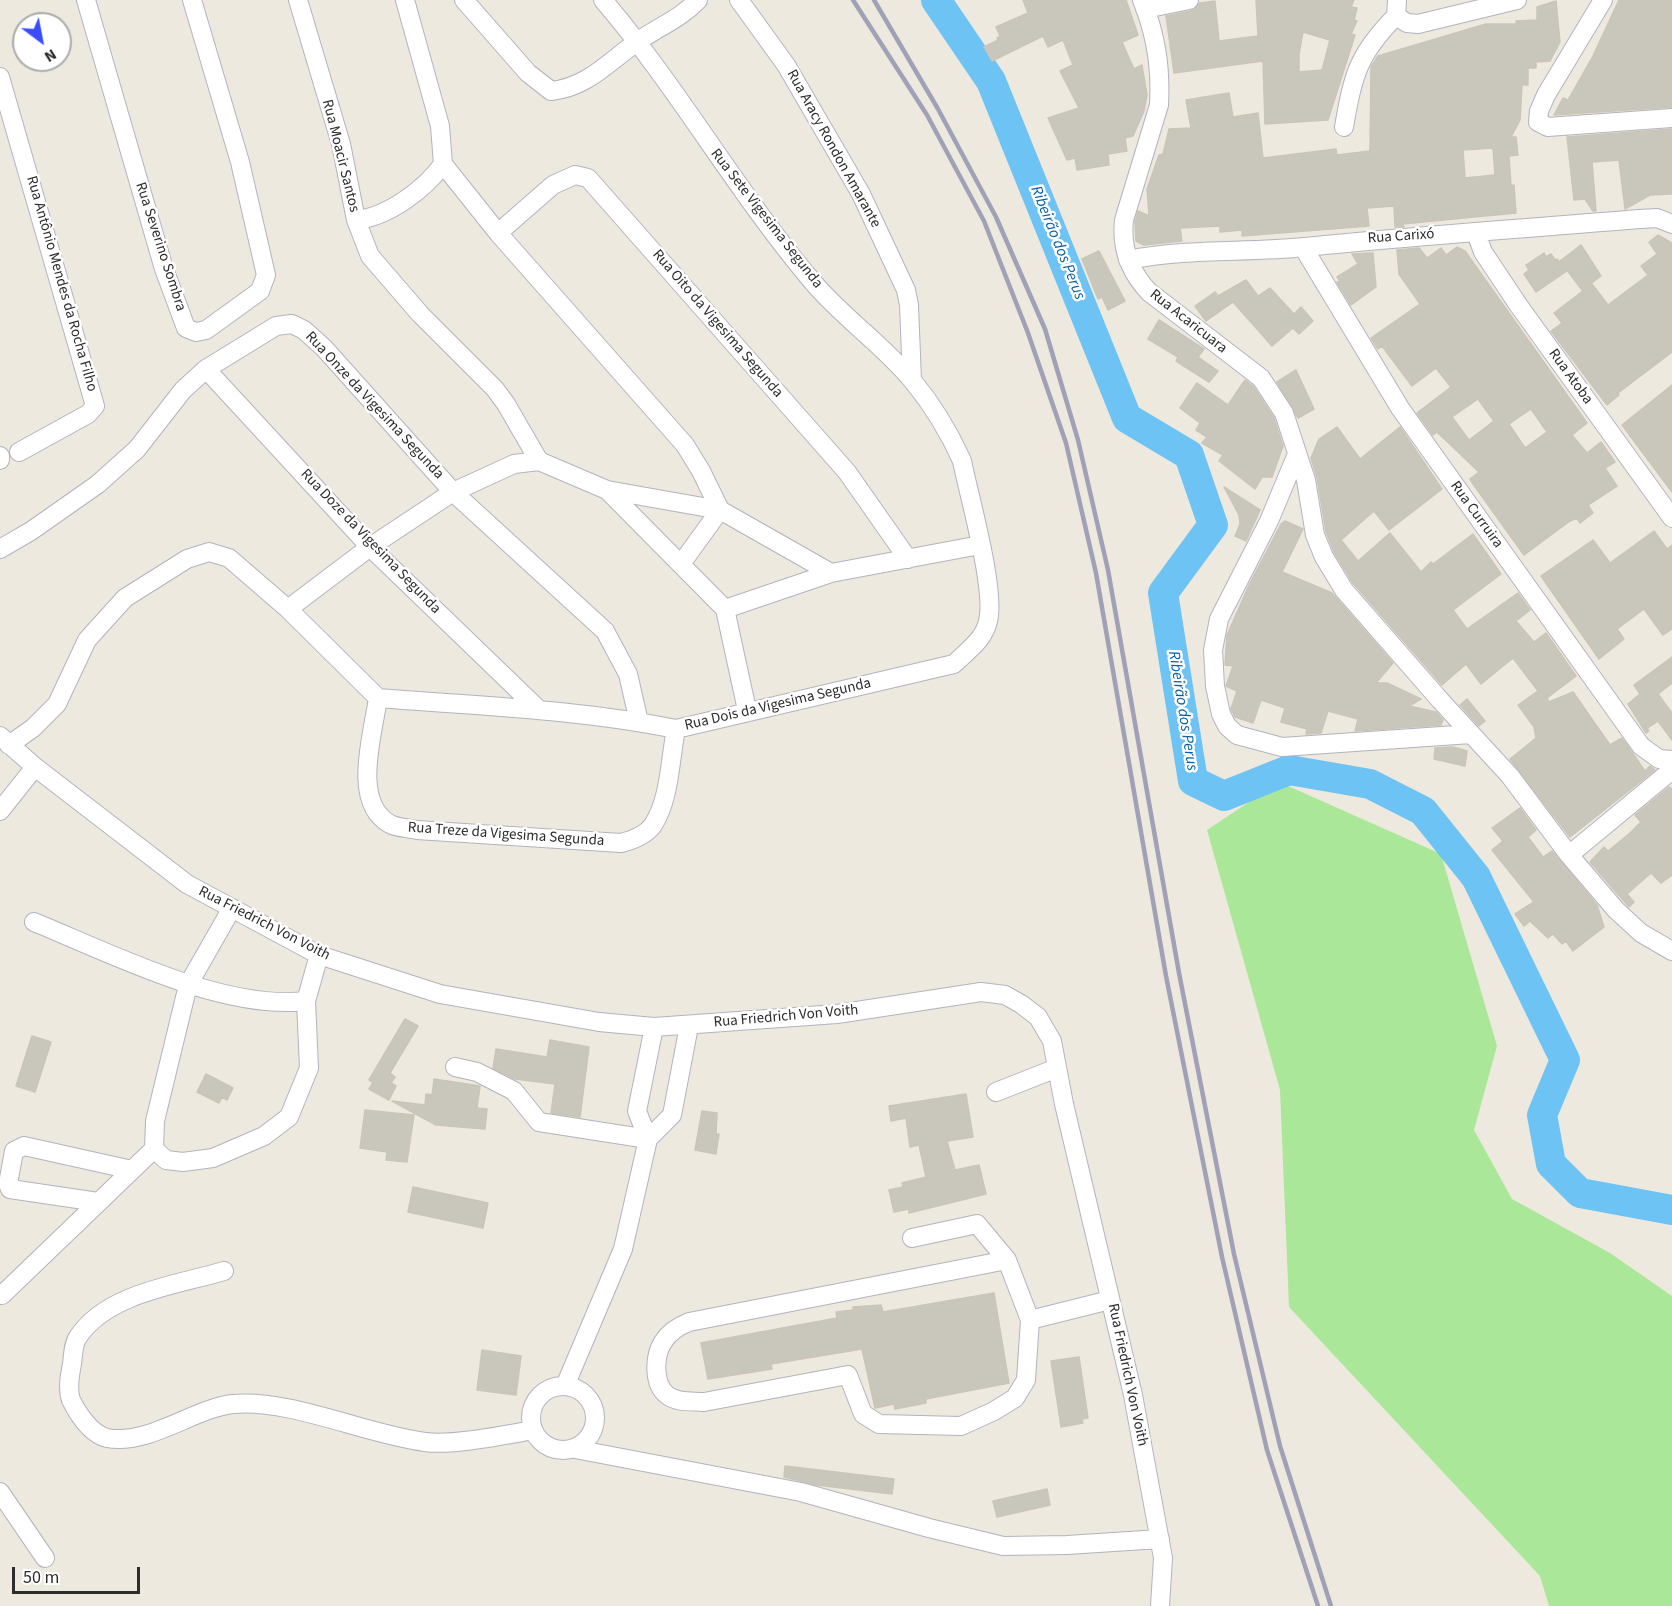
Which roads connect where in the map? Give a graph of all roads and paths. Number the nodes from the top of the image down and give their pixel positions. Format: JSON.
{"nodes":[{"id":1,"x":86,"y":0,"type":"edge"},
{"id":2,"x":192,"y":0,"type":"edge"},
{"id":3,"x":298,"y":0,"type":"edge"},
{"id":4,"x":405,"y":0,"type":"edge"},
{"id":5,"x":464,"y":0,"type":"edge"},
{"id":6,"x":603,"y":0,"type":"edge"},
{"id":7,"x":698,"y":0,"type":"edge"},
{"id":8,"x":739,"y":0,"type":"edge"},
{"id":9,"x":1189,"y":0,"type":"edge"},
{"id":10,"x":1517,"y":0,"type":"edge"},
{"id":11,"x":1602,"y":0,"type":"edge"},
{"id":12,"x":1143,"y":4,"type":"edge"},
{"id":13,"x":1397,"y":8,"type":"edge"},
{"id":14,"x":638,"y":41,"type":"junction"},
{"id":15,"x":0,"y":77,"type":"edge"},
{"id":16,"x":1672,"y":118,"type":"edge"},
{"id":17,"x":1344,"y":127,"type":"dead end"},
{"id":18,"x":443,"y":164,"type":"junction"},
{"id":19,"x":356,"y":220,"type":"junction"},
{"id":20,"x":1671,"y":221,"type":"edge"},
{"id":21,"x":498,"y":233,"type":"junction"},
{"id":22,"x":1476,"y":233,"type":"junction"},
{"id":23,"x":1303,"y":247,"type":"junction"},
{"id":24,"x":1128,"y":260,"type":"junction"},
{"id":25,"x":206,"y":369,"type":"junction"},
{"id":26,"x":912,"y":380,"type":"junction"},
{"id":27,"x":19,"y":452,"type":"dead end"},
{"id":28,"x":1297,"y":454,"type":"junction"},
{"id":29,"x":539,"y":461,"type":"junction"},
{"id":30,"x":607,"y":490,"type":"junction"},
{"id":31,"x":453,"y":492,"type":"junction"},
{"id":32,"x":720,"y":510,"type":"junction"},
{"id":33,"x":1672,"y":518,"type":"edge"},
{"id":34,"x":980,"y":545,"type":"junction"},
{"id":35,"x":370,"y":547,"type":"junction"},
{"id":36,"x":0,"y":549,"type":"edge"},
{"id":37,"x":908,"y":560,"type":"junction"},
{"id":38,"x":681,"y":564,"type":"junction"},
{"id":39,"x":831,"y":573,"type":"junction"},
{"id":40,"x":288,"y":609,"type":"junction"},
{"id":41,"x":725,"y":609,"type":"junction"},
{"id":42,"x":378,"y":698,"type":"junction"},
{"id":43,"x":539,"y":710,"type":"junction"},
{"id":44,"x":747,"y":710,"type":"junction"},
{"id":45,"x":639,"y":722,"type":"junction"},
{"id":46,"x":675,"y":729,"type":"junction"},
{"id":47,"x":1471,"y":734,"type":"junction"},
{"id":48,"x":5,"y":740,"type":"edge"},
{"id":49,"x":1672,"y":760,"type":"edge"},
{"id":50,"x":35,"y":767,"type":"junction"},
{"id":51,"x":1672,"y":770,"type":"edge"},
{"id":52,"x":0,"y":810,"type":"edge"},
{"id":53,"x":1569,"y":855,"type":"junction"},
{"id":54,"x":232,"y":908,"type":"junction"},
{"id":55,"x":34,"y":922,"type":"dead end"},
{"id":56,"x":1672,"y":951,"type":"edge"},
{"id":57,"x":319,"y":955,"type":"junction"},
{"id":58,"x":188,"y":985,"type":"junction"},
{"id":59,"x":306,"y":1001,"type":"junction"},
{"id":60,"x":688,"y":1026,"type":"junction"},
{"id":61,"x":654,"y":1027,"type":"junction"},
{"id":62,"x":455,"y":1067,"type":"dead end"},
{"id":63,"x":1057,"y":1068,"type":"junction"},
{"id":64,"x":996,"y":1092,"type":"dead end"},
{"id":65,"x":648,"y":1140,"type":"junction"},
{"id":66,"x":154,"y":1149,"type":"junction"},
{"id":67,"x":132,"y":1170,"type":"junction"},
{"id":68,"x":98,"y":1202,"type":"junction"},
{"id":69,"x":912,"y":1238,"type":"dead end"},
{"id":70,"x":1007,"y":1260,"type":"junction"},
{"id":71,"x":224,"y":1271,"type":"dead end"},
{"id":72,"x":2,"y":1295,"type":"dead end"},
{"id":73,"x":1110,"y":1300,"type":"junction"},
{"id":74,"x":1030,"y":1320,"type":"junction"},
{"id":75,"x":565,"y":1386,"type":"junction"},
{"id":76,"x":533,"y":1430,"type":"junction"},
{"id":77,"x":575,"y":1449,"type":"junction"},
{"id":78,"x":0,"y":1492,"type":"edge"},
{"id":79,"x":1160,"y":1539,"type":"junction"},
{"id":80,"x":45,"y":1558,"type":"dead end"},
{"id":81,"x":1160,"y":1606,"type":"edge"}],
"edges":[{"from":1,"to":2,"type":"street","name":"Rua Severino Sombra"},
{"from":3,"to":19,"type":"street","name":"Rua Moacir Santos"},
{"from":4,"to":18,"type":"street"},
{"from":5,"to":14,"type":"street"},
{"from":6,"to":14,"type":"street","name":"Rua Sete Vigesima Segunda"},
{"from":7,"to":14,"type":"street"},
{"from":8,"to":26,"type":"street","name":"Rua Aracy Rondon Amarante"},
{"from":9,"to":12,"type":"street"},
{"from":10,"to":13,"type":"street"},
{"from":11,"to":16,"type":"street"},
{"from":12,"to":24,"type":"street","name":"Rua Acaricuara"},
{"from":13,"to":17,"type":"street"},
{"from":14,"to":26,"type":"street","name":"Rua Sete Vigesima Segunda"},
{"from":15,"to":27,"type":"street","name":"Rua Antônio Mendes da Rocha Filho"},
{"from":18,"to":19,"type":"street","name":"Rua Moacir Santos"},
{"from":18,"to":21,"type":"street"},
{"from":19,"to":29,"type":"street"},
{"from":20,"to":22,"type":"street","name":"Rua Carixó"},
{"from":21,"to":32,"type":"street"},
{"from":21,"to":37,"type":"street","name":"Rua Oito da Vigesima Segunda"},
{"from":22,"to":23,"type":"street","name":"Rua Carixó"},
{"from":22,"to":33,"type":"street","name":"Rua Atoba"},
{"from":23,"to":24,"type":"street","name":"Rua Carixó"},
{"from":23,"to":49,"type":"street","name":"Rua Curruira"},
{"from":24,"to":28,"type":"street","name":"Rua Acaricuara"},
{"from":25,"to":31,"type":"street","name":"Rua Onze da Vigesima Segunda"},
{"from":25,"to":35,"type":"street","name":"Rua Doze da Vigesima Segunda"},
{"from":25,"to":36,"type":"street","name":"Rua Onze da Vigesima Segunda"},
{"from":26,"to":34,"type":"street","name":"Rua Dois da Vigesima Segunda"},
{"from":28,"to":47,"type":"street","name":"Rua Acaricuara"},
{"from":28,"to":47,"type":"street"},
{"from":29,"to":30,"type":"street"},
{"from":29,"to":31,"type":"street"},
{"from":30,"to":32,"type":"street"},
{"from":30,"to":38,"type":"street"},
{"from":31,"to":35,"type":"street"},
{"from":31,"to":45,"type":"street","name":"Rua Onze da Vigesima Segunda"},
{"from":32,"to":38,"type":"street"},
{"from":32,"to":39,"type":"street"},
{"from":34,"to":37,"type":"street"},
{"from":34,"to":44,"type":"street","name":"Rua Dois da Vigesima Segunda"},
{"from":35,"to":40,"type":"street"},
{"from":35,"to":43,"type":"street","name":"Rua Doze da Vigesima Segunda"},
{"from":37,"to":39,"type":"street"},
{"from":38,"to":41,"type":"street"},
{"from":39,"to":41,"type":"street"},
{"from":40,"to":42,"type":"street"},
{"from":40,"to":48,"type":"street"},
{"from":41,"to":44,"type":"street"},
{"from":42,"to":43,"type":"street","name":"Rua Dois da Vigesima Segunda"},
{"from":42,"to":46,"type":"street","name":"Rua Treze da Vigesima Segunda"},
{"from":43,"to":45,"type":"street","name":"Rua Dois da Vigesima Segunda"},
{"from":44,"to":46,"type":"street","name":"Rua Dois da Vigesima Segunda"},
{"from":45,"to":46,"type":"street","name":"Rua Dois da Vigesima Segunda"},
{"from":47,"to":53,"type":"street","name":"Rua Acaricuara"},
{"from":48,"to":50,"type":"street","name":"Rua Friedrich Von Voith"},
{"from":50,"to":52,"type":"street"},
{"from":50,"to":54,"type":"street","name":"Rua Friedrich Von Voith"},
{"from":51,"to":53,"type":"street"},
{"from":53,"to":56,"type":"street","name":"Rua Acaricuara"},
{"from":54,"to":57,"type":"street","name":"Rua Friedrich Von Voith"},
{"from":54,"to":58,"type":"street"},
{"from":55,"to":58,"type":"street"},
{"from":57,"to":59,"type":"street"},
{"from":57,"to":61,"type":"street","name":"Rua Friedrich Von Voith"},
{"from":58,"to":59,"type":"street"},
{"from":58,"to":66,"type":"street"},
{"from":59,"to":66,"type":"street"},
{"from":60,"to":61,"type":"street","name":"Rua Friedrich Von Voith"},
{"from":60,"to":63,"type":"street","name":"Rua Friedrich Von Voith"},
{"from":60,"to":65,"type":"street"},
{"from":61,"to":65,"type":"street"},
{"from":62,"to":65,"type":"street"},
{"from":63,"to":64,"type":"street"},
{"from":63,"to":73,"type":"street","name":"Rua Friedrich Von Voith"},
{"from":65,"to":75,"type":"street"},
{"from":66,"to":67,"type":"street"},
{"from":67,"to":68,"type":"street"},
{"from":67,"to":68,"type":"street"},
{"from":68,"to":72,"type":"street"},
{"from":69,"to":70,"type":"street"},
{"from":70,"to":74,"type":"street"},
{"from":70,"to":74,"type":"street"},
{"from":71,"to":76,"type":"street"},
{"from":73,"to":74,"type":"street"},
{"from":73,"to":79,"type":"street","name":"Rua Friedrich Von Voith"},
{"from":75,"to":76,"type":"street"},
{"from":75,"to":77,"type":"street"},
{"from":76,"to":77,"type":"street"},
{"from":77,"to":79,"type":"street"},
{"from":78,"to":80,"type":"street"},
{"from":79,"to":81,"type":"street","name":"Rua Friedrich Von Voith"}]}
